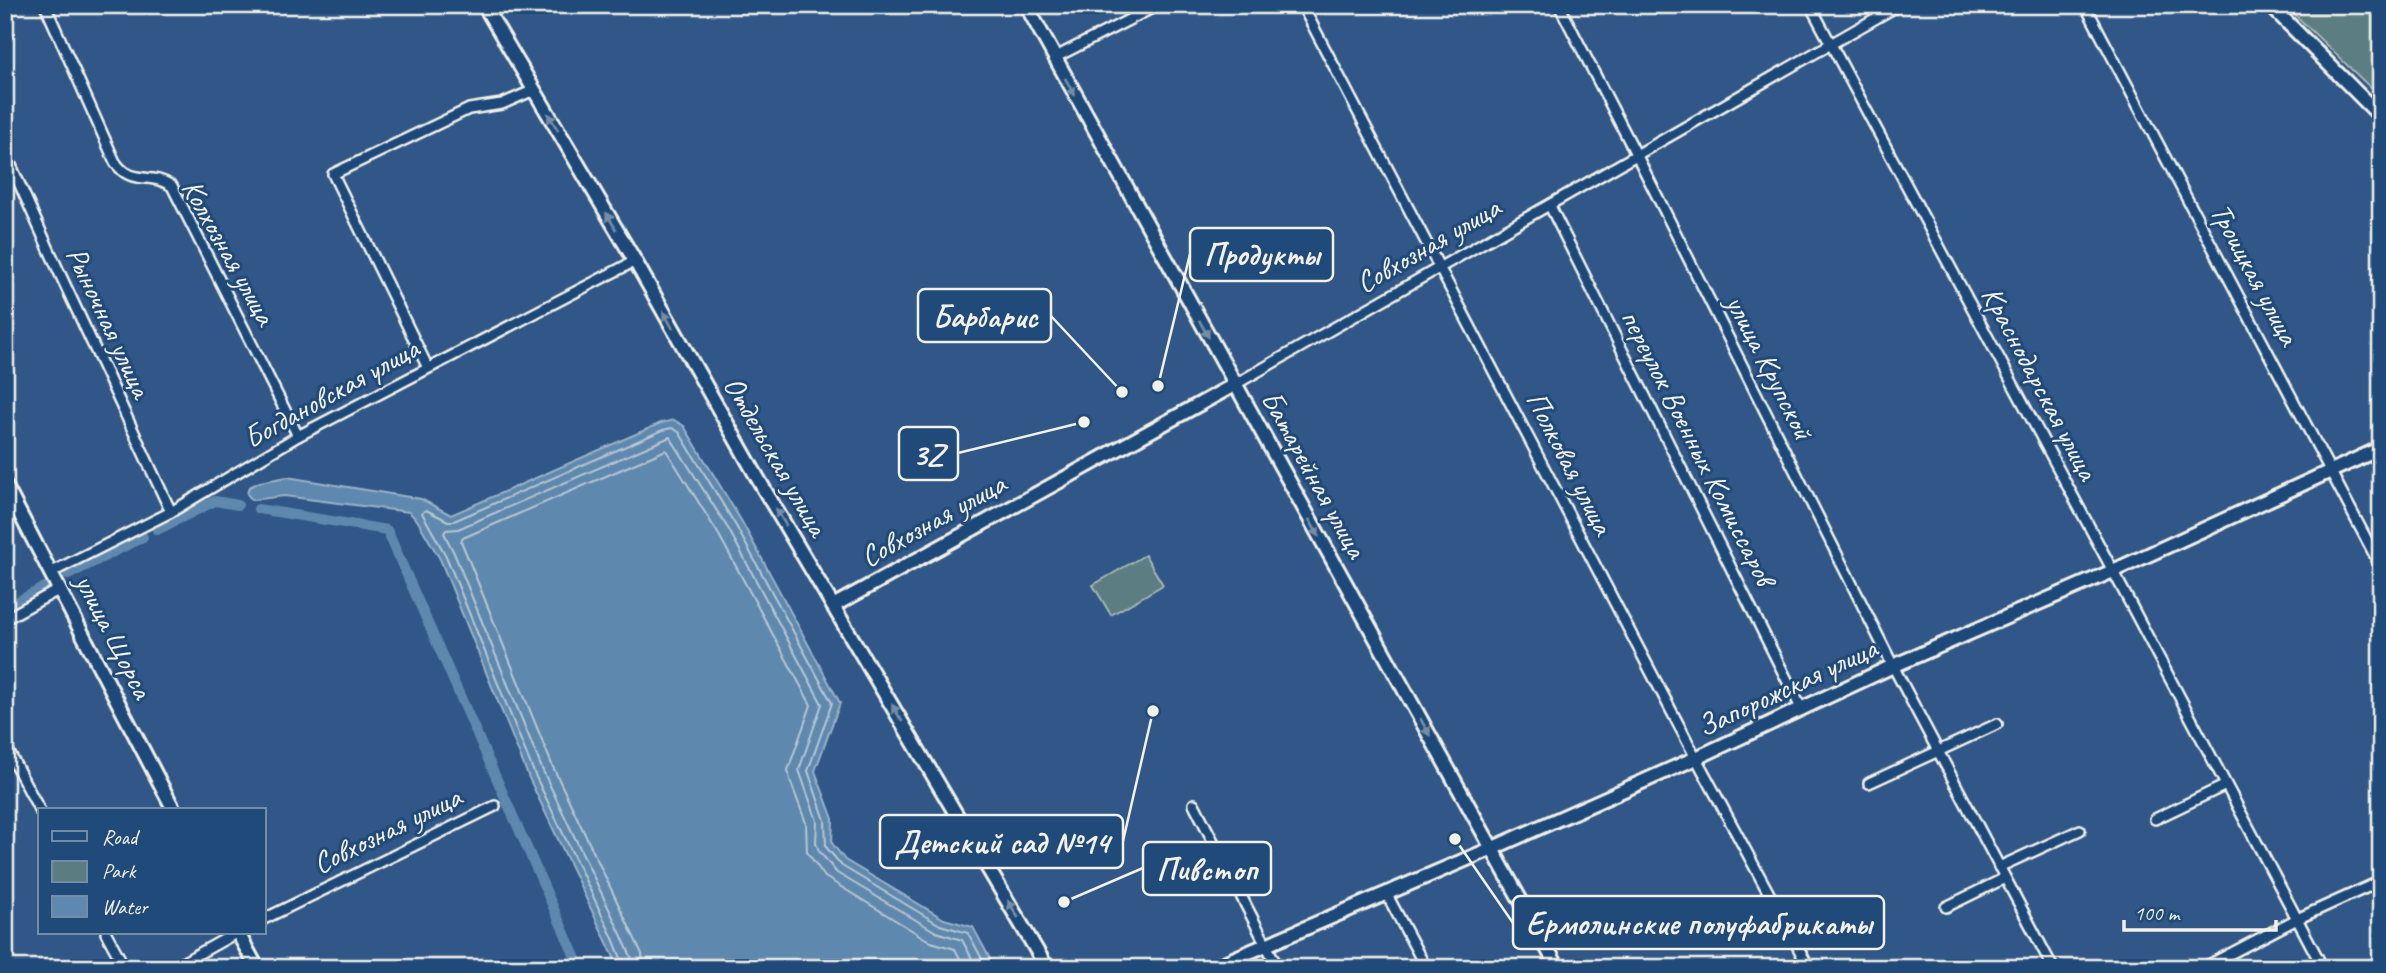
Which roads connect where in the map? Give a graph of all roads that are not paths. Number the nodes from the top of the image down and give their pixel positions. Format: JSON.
{"nodes":[{"id":1,"x":45,"y":5,"type":"edge"},
{"id":2,"x":484,"y":5,"type":"edge"},
{"id":3,"x":1026,"y":5,"type":"edge"},
{"id":4,"x":1158,"y":5,"type":"edge"},
{"id":5,"x":1303,"y":5,"type":"edge"},
{"id":6,"x":1559,"y":5,"type":"edge"},
{"id":7,"x":1810,"y":5,"type":"edge"},
{"id":8,"x":1899,"y":5,"type":"edge"},
{"id":9,"x":2085,"y":5,"type":"edge"},
{"id":10,"x":2270,"y":5,"type":"edge"},
{"id":11,"x":1831,"y":44,"type":"junction"},
{"id":12,"x":1054,"y":58,"type":"junction"},
{"id":13,"x":534,"y":90,"type":"junction"},
{"id":14,"x":2381,"y":117,"type":"edge"},
{"id":15,"x":5,"y":152,"type":"edge"},
{"id":16,"x":1637,"y":156,"type":"junction"},
{"id":17,"x":1550,"y":206,"type":"junction"},
{"id":18,"x":635,"y":261,"type":"junction"},
{"id":19,"x":1441,"y":268,"type":"junction"},
{"id":20,"x":428,"y":368,"type":"junction"},
{"id":21,"x":1234,"y":385,"type":"junction"},
{"id":22,"x":298,"y":436,"type":"junction"},
{"id":23,"x":2381,"y":448,"type":"edge"},
{"id":24,"x":2331,"y":471,"type":"junction"},
{"id":25,"x":5,"y":485,"type":"edge"},
{"id":26,"x":171,"y":512,"type":"junction"},
{"id":27,"x":2381,"y":567,"type":"edge"},
{"id":28,"x":2113,"y":571,"type":"junction"},
{"id":29,"x":52,"y":572,"type":"junction"},
{"id":30,"x":60,"y":589,"type":"junction"},
{"id":31,"x":833,"y":606,"type":"junction"},
{"id":32,"x":5,"y":619,"type":"edge"},
{"id":33,"x":1893,"y":666,"type":"junction"},
{"id":34,"x":1802,"y":710,"type":"junction"},
{"id":35,"x":1997,"y":724,"type":"dead end"},
{"id":36,"x":5,"y":745,"type":"edge"},
{"id":37,"x":1938,"y":751,"type":"junction"},
{"id":38,"x":1696,"y":758,"type":"junction"},
{"id":39,"x":1869,"y":783,"type":"dead end"},
{"id":40,"x":2226,"y":785,"type":"junction"},
{"id":41,"x":1194,"y":804,"type":"dead end"},
{"id":42,"x":495,"y":806,"type":"dead end"},
{"id":43,"x":38,"y":808,"type":"edge"},
{"id":44,"x":173,"y":808,"type":"edge"},
{"id":45,"x":2155,"y":819,"type":"dead end"},
{"id":46,"x":2080,"y":830,"type":"dead end"},
{"id":47,"x":1493,"y":848,"type":"junction"},
{"id":48,"x":2000,"y":867,"type":"junction"},
{"id":49,"x":2005,"y":878,"type":"junction"},
{"id":50,"x":2381,"y":881,"type":"edge"},
{"id":51,"x":1387,"y":893,"type":"junction"},
{"id":52,"x":1946,"y":907,"type":"dead end"},
{"id":53,"x":1853,"y":916,"type":"dead end"},
{"id":54,"x":266,"y":918,"type":"edge"},
{"id":55,"x":2297,"y":919,"type":"junction"},
{"id":56,"x":107,"y":934,"type":"edge"},
{"id":57,"x":235,"y":934,"type":"edge"},
{"id":58,"x":238,"y":934,"type":"edge"},
{"id":59,"x":1795,"y":942,"type":"junction"},
{"id":60,"x":1265,"y":945,"type":"junction"},
{"id":61,"x":125,"y":968,"type":"edge"},
{"id":62,"x":173,"y":968,"type":"edge"},
{"id":63,"x":257,"y":968,"type":"edge"},
{"id":64,"x":1047,"y":968,"type":"edge"},
{"id":65,"x":1212,"y":968,"type":"edge"},
{"id":66,"x":1278,"y":968,"type":"edge"},
{"id":67,"x":1426,"y":968,"type":"edge"},
{"id":68,"x":1558,"y":968,"type":"edge"},
{"id":69,"x":1809,"y":968,"type":"edge"},
{"id":70,"x":2053,"y":968,"type":"edge"},
{"id":71,"x":2203,"y":968,"type":"edge"},
{"id":72,"x":2323,"y":968,"type":"edge"}],
"edges":[{"from":1,"to":22,"type":"street","name":"Колхозная улица"},
{"from":2,"to":13,"type":"street","name":"Отдельская улица"},
{"from":3,"to":12,"type":"street","name":"Батарейная улица"},
{"from":4,"to":12,"type":"street"},
{"from":5,"to":19,"type":"street","name":"Полковая улица"},
{"from":6,"to":16,"type":"street","name":"улица Крупской"},
{"from":7,"to":11,"type":"street","name":"Краснодарская улица"},
{"from":8,"to":11,"type":"street","name":"Совхозная улица"},
{"from":9,"to":24,"type":"street","name":"Троицкая улица"},
{"from":10,"to":14,"type":"street"},
{"from":11,"to":16,"type":"street","name":"Совхозная улица"},
{"from":11,"to":28,"type":"street","name":"Краснодарская улица"},
{"from":12,"to":21,"type":"street","name":"Батарейная улица","one_way":true},
{"from":18,"to":13,"type":"street","name":"Отдельская улица","one_way":true},
{"from":13,"to":20,"type":"street"},
{"from":15,"to":26,"type":"street","name":"Рыночная улица"},
{"from":16,"to":17,"type":"street","name":"Совхозная улица"},
{"from":16,"to":33,"type":"street","name":"улица Крупской"},
{"from":17,"to":19,"type":"street","name":"Совхозная улица"},
{"from":17,"to":34,"type":"street","name":"переулок Военных Комиссаров"},
{"from":18,"to":20,"type":"street","name":"Богдановская улица"},
{"from":31,"to":18,"type":"street","name":"Отдельская улица","one_way":true},
{"from":19,"to":21,"type":"street","name":"Совхозная улица"},
{"from":19,"to":38,"type":"street","name":"Полковая улица"},
{"from":20,"to":22,"type":"street","name":"Богдановская улица"},
{"from":21,"to":31,"type":"street","name":"Совхозная улица"},
{"from":21,"to":47,"type":"street","name":"Батарейная улица","one_way":true},
{"from":22,"to":26,"type":"street","name":"Богдановская улица"},
{"from":23,"to":24,"type":"street","name":"Запорожская улица"},
{"from":24,"to":27,"type":"street","name":"Троицкая улица"},
{"from":24,"to":28,"type":"street","name":"Запорожская улица"},
{"from":25,"to":29,"type":"street","name":"улица Щорса"},
{"from":26,"to":29,"type":"street","name":"Богдановская улица"},
{"from":28,"to":33,"type":"street","name":"Запорожская улица"},
{"from":28,"to":40,"type":"street","name":"Краснодарская улица"},
{"from":29,"to":30,"type":"street","name":"улица Щорса"},
{"from":30,"to":32,"type":"street"},
{"from":30,"to":44,"type":"street","name":"улица Щорса"},
{"from":64,"to":31,"type":"street","name":"Отдельская улица","one_way":true},
{"from":33,"to":34,"type":"street","name":"Запорожская улица"},
{"from":33,"to":37,"type":"street","name":"улица Крупской"},
{"from":34,"to":38,"type":"street","name":"Запорожская улица"},
{"from":35,"to":37,"type":"street"},
{"from":36,"to":43,"type":"street"},
{"from":37,"to":39,"type":"street"},
{"from":37,"to":48,"type":"street","name":"улица Крупской"},
{"from":38,"to":47,"type":"street","name":"Запорожская улица"},
{"from":38,"to":59,"type":"street","name":"Полковая улица"},
{"from":40,"to":45,"type":"street"},
{"from":40,"to":55,"type":"street","name":"Краснодарская улица"},
{"from":41,"to":60,"type":"street"},
{"from":42,"to":54,"type":"street","name":"Совхозная улица"},
{"from":46,"to":48,"type":"street"},
{"from":47,"to":51,"type":"street","name":"Запорожская улица"},
{"from":47,"to":68,"type":"street","name":"Батарейная улица"},
{"from":48,"to":49,"type":"street","name":"улица Крупской"},
{"from":49,"to":52,"type":"street"},
{"from":49,"to":70,"type":"street","name":"улица Крупской"},
{"from":50,"to":55,"type":"street"},
{"from":51,"to":60,"type":"street","name":"Запорожская улица"},
{"from":51,"to":67,"type":"street"},
{"from":53,"to":59,"type":"street"},
{"from":55,"to":71,"type":"street"},
{"from":55,"to":72,"type":"street","name":"Краснодарская улица"},
{"from":56,"to":61,"type":"street"},
{"from":57,"to":62,"type":"street"},
{"from":58,"to":63,"type":"street"},
{"from":59,"to":69,"type":"street","name":"Полковая улица"},
{"from":60,"to":65,"type":"street","name":"Запорожская улица"},
{"from":60,"to":66,"type":"street"}]}
